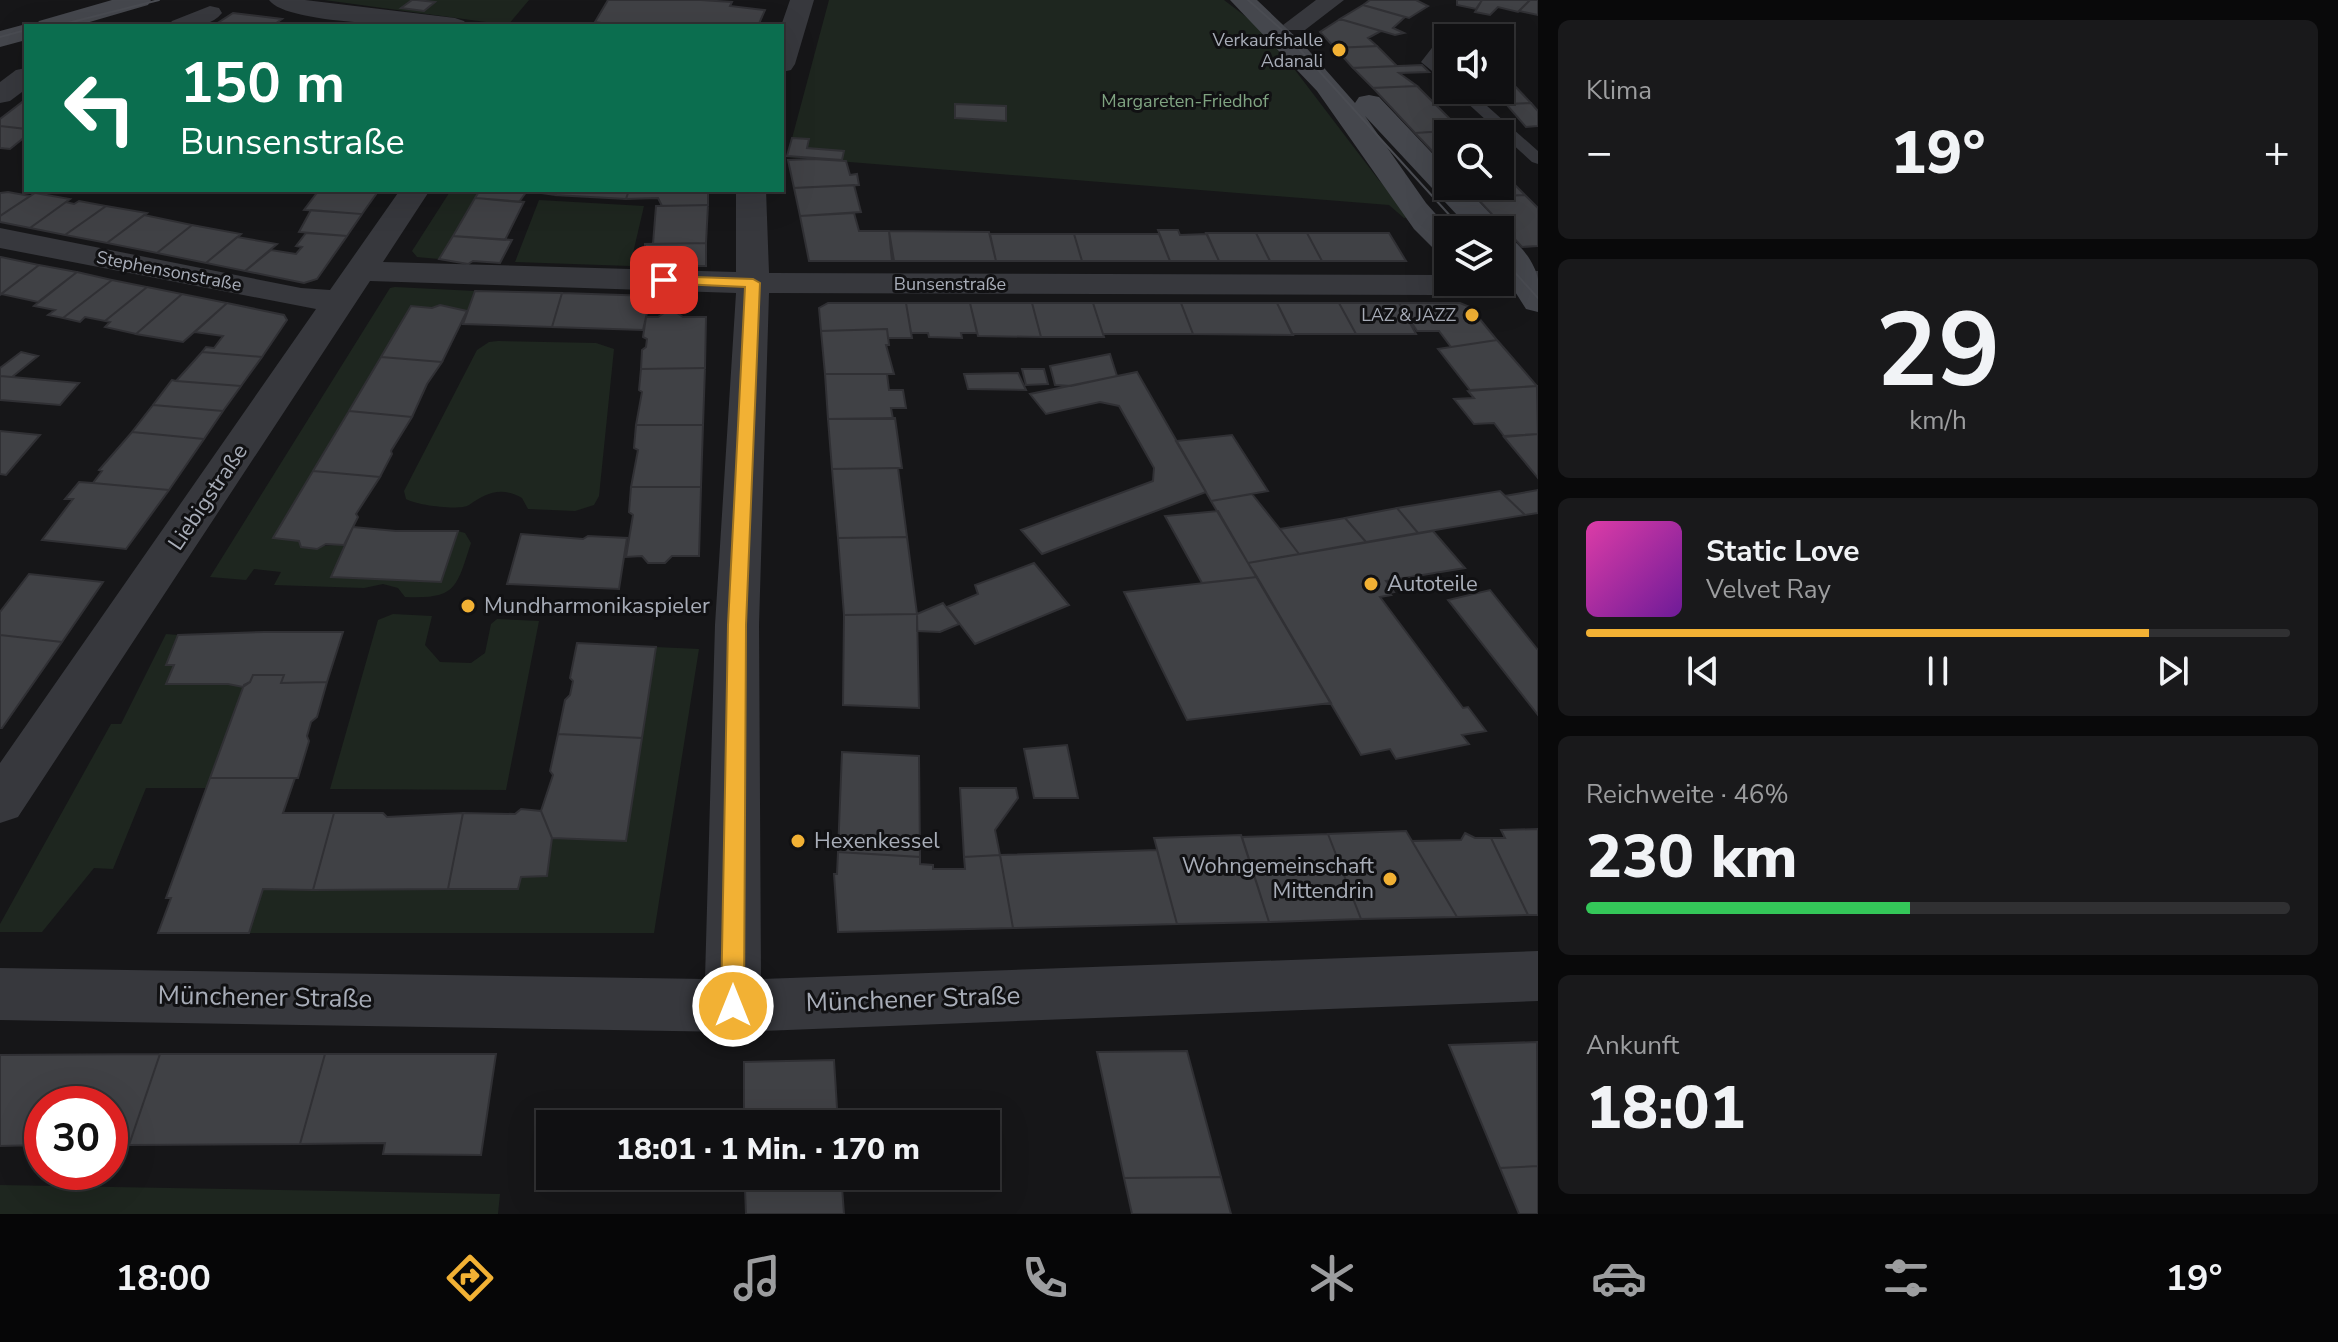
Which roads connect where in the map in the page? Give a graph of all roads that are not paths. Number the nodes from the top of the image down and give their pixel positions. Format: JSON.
{"nodes":[{"id":1,"x":139,"y":0,"type":"edge"},
{"id":2,"x":281,"y":0,"type":"edge"},
{"id":3,"x":802,"y":0,"type":"edge"},
{"id":4,"x":1242,"y":0,"type":"edge"},
{"id":5,"x":1274,"y":0,"type":"edge"},
{"id":6,"x":1332,"y":0,"type":"edge"},
{"id":7,"x":210,"y":13,"type":"dead end"},
{"id":8,"x":55,"y":24,"type":"edge"},
{"id":9,"x":185,"y":24,"type":"edge"},
{"id":10,"x":439,"y":24,"type":"edge"},
{"id":11,"x":1296,"y":25,"type":"junction"},
{"id":12,"x":24,"y":33,"type":"edge"},
{"id":13,"x":0,"y":39,"type":"edge"},
{"id":14,"x":784,"y":58,"type":"edge"},
{"id":15,"x":0,"y":68,"type":"edge"},
{"id":16,"x":24,"y":74,"type":"edge"},
{"id":17,"x":24,"y":76,"type":"edge"},
{"id":18,"x":0,"y":95,"type":"edge"},
{"id":19,"x":1476,"y":104,"type":"edge"},
{"id":20,"x":1538,"y":159,"type":"edge"},
{"id":21,"x":414,"y":192,"type":"edge"},
{"id":22,"x":751,"y":192,"type":"edge"},
{"id":23,"x":1475,"y":216,"type":"edge"},
{"id":24,"x":1434,"y":228,"type":"edge"},
{"id":25,"x":0,"y":238,"type":"edge"},
{"id":26,"x":1514,"y":262,"type":"edge"},
{"id":27,"x":753,"y":283,"type":"junction"},
{"id":28,"x":350,"y":286,"type":"junction"},
{"id":29,"x":1524,"y":286,"type":"edge"},
{"id":30,"x":0,"y":803,"type":"edge"},
{"id":31,"x":1538,"y":976,"type":"edge"},
{"id":32,"x":0,"y":994,"type":"edge"},
{"id":33,"x":733,"y":1006,"type":"junction"}],
"edges":[{"from":1,"to":8,"type":"main road"},
{"from":2,"to":10,"type":"street"},
{"from":3,"to":14,"type":"street"},
{"from":4,"to":24,"type":"main road"},
{"from":5,"to":11,"type":"main road"},
{"from":6,"to":11,"type":"street"},
{"from":7,"to":9,"type":"street"},
{"from":11,"to":23,"type":"main road"},
{"from":12,"to":13,"type":"main road"},
{"from":15,"to":16,"type":"street"},
{"from":17,"to":18,"type":"street"},
{"from":19,"to":20,"type":"lane"},
{"from":21,"to":28,"type":"street","name":"Liebigstraße"},
{"from":22,"to":27,"type":"street"},
{"from":25,"to":28,"type":"street","name":"Stephensonstraße"},
{"from":26,"to":29,"type":"main road"},
{"from":27,"to":28,"type":"street","name":"Bunsenstraße"},
{"from":27,"to":29,"type":"street","name":"Bunsenstraße"},
{"from":27,"to":33,"type":"street"},
{"from":28,"to":30,"type":"street","name":"Liebigstraße"},
{"from":31,"to":33,"type":"street","name":"Münchener Straße"},
{"from":32,"to":33,"type":"street","name":"Münchener Straße"}]}
